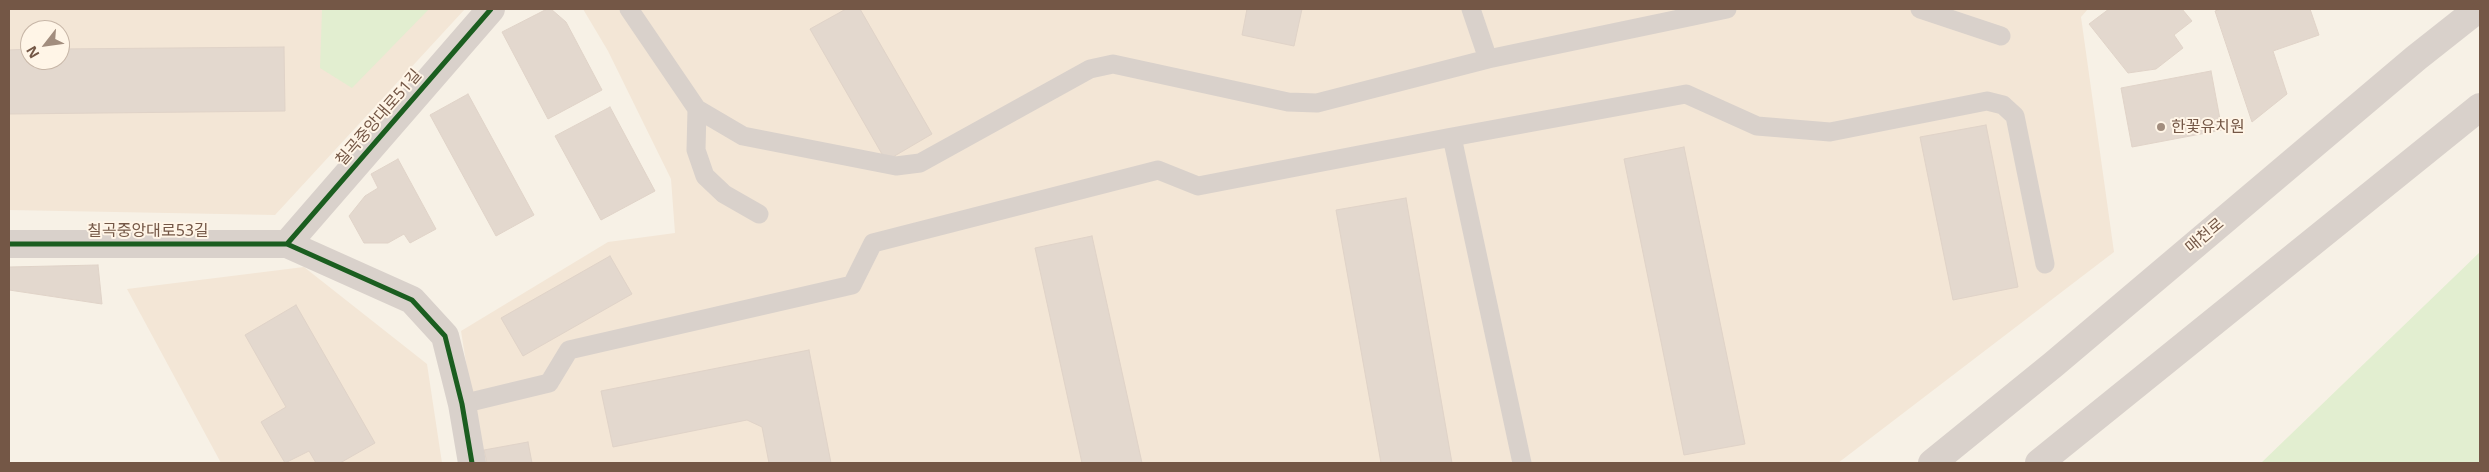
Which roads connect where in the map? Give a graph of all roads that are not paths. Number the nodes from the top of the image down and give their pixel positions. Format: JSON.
{"nodes":[{"id":1,"x":491,"y":9,"type":"edge"},
{"id":2,"x":629,"y":9,"type":"edge"},
{"id":3,"x":1472,"y":9,"type":"edge"},
{"id":4,"x":1727,"y":9,"type":"edge"},
{"id":5,"x":1920,"y":9,"type":"edge"},
{"id":6,"x":2478,"y":9,"type":"edge"},
{"id":7,"x":2001,"y":36,"type":"dead end"},
{"id":8,"x":1488,"y":59,"type":"junction"},
{"id":9,"x":2480,"y":107,"type":"edge"},
{"id":10,"x":697,"y":109,"type":"junction"},
{"id":11,"x":1452,"y":137,"type":"junction"},
{"id":12,"x":759,"y":214,"type":"dead end"},
{"id":13,"x":9,"y":244,"type":"edge"},
{"id":14,"x":287,"y":244,"type":"junction"},
{"id":15,"x":2044,"y":264,"type":"dead end"},
{"id":16,"x":462,"y":404,"type":"junction"},
{"id":17,"x":472,"y":463,"type":"edge"},
{"id":18,"x":1522,"y":463,"type":"edge"},
{"id":19,"x":1932,"y":463,"type":"edge"},
{"id":20,"x":2039,"y":463,"type":"edge"}],
"edges":[{"from":1,"to":14,"type":"main road","name":"칠곡중앙대로51길"},
{"from":2,"to":10,"type":"lane"},
{"from":3,"to":8,"type":"lane"},
{"from":4,"to":8,"type":"lane"},
{"from":5,"to":7,"type":"lane"},
{"from":6,"to":19,"type":"main road","name":"매천로"},
{"from":8,"to":10,"type":"lane"},
{"from":9,"to":20,"type":"main road"},
{"from":10,"to":12,"type":"lane"},
{"from":11,"to":15,"type":"lane"},
{"from":11,"to":16,"type":"lane"},
{"from":11,"to":18,"type":"lane"},
{"from":13,"to":14,"type":"main road","name":"칠곡중앙대로53길"},
{"from":14,"to":16,"type":"main road"},
{"from":16,"to":17,"type":"main road"}]}
